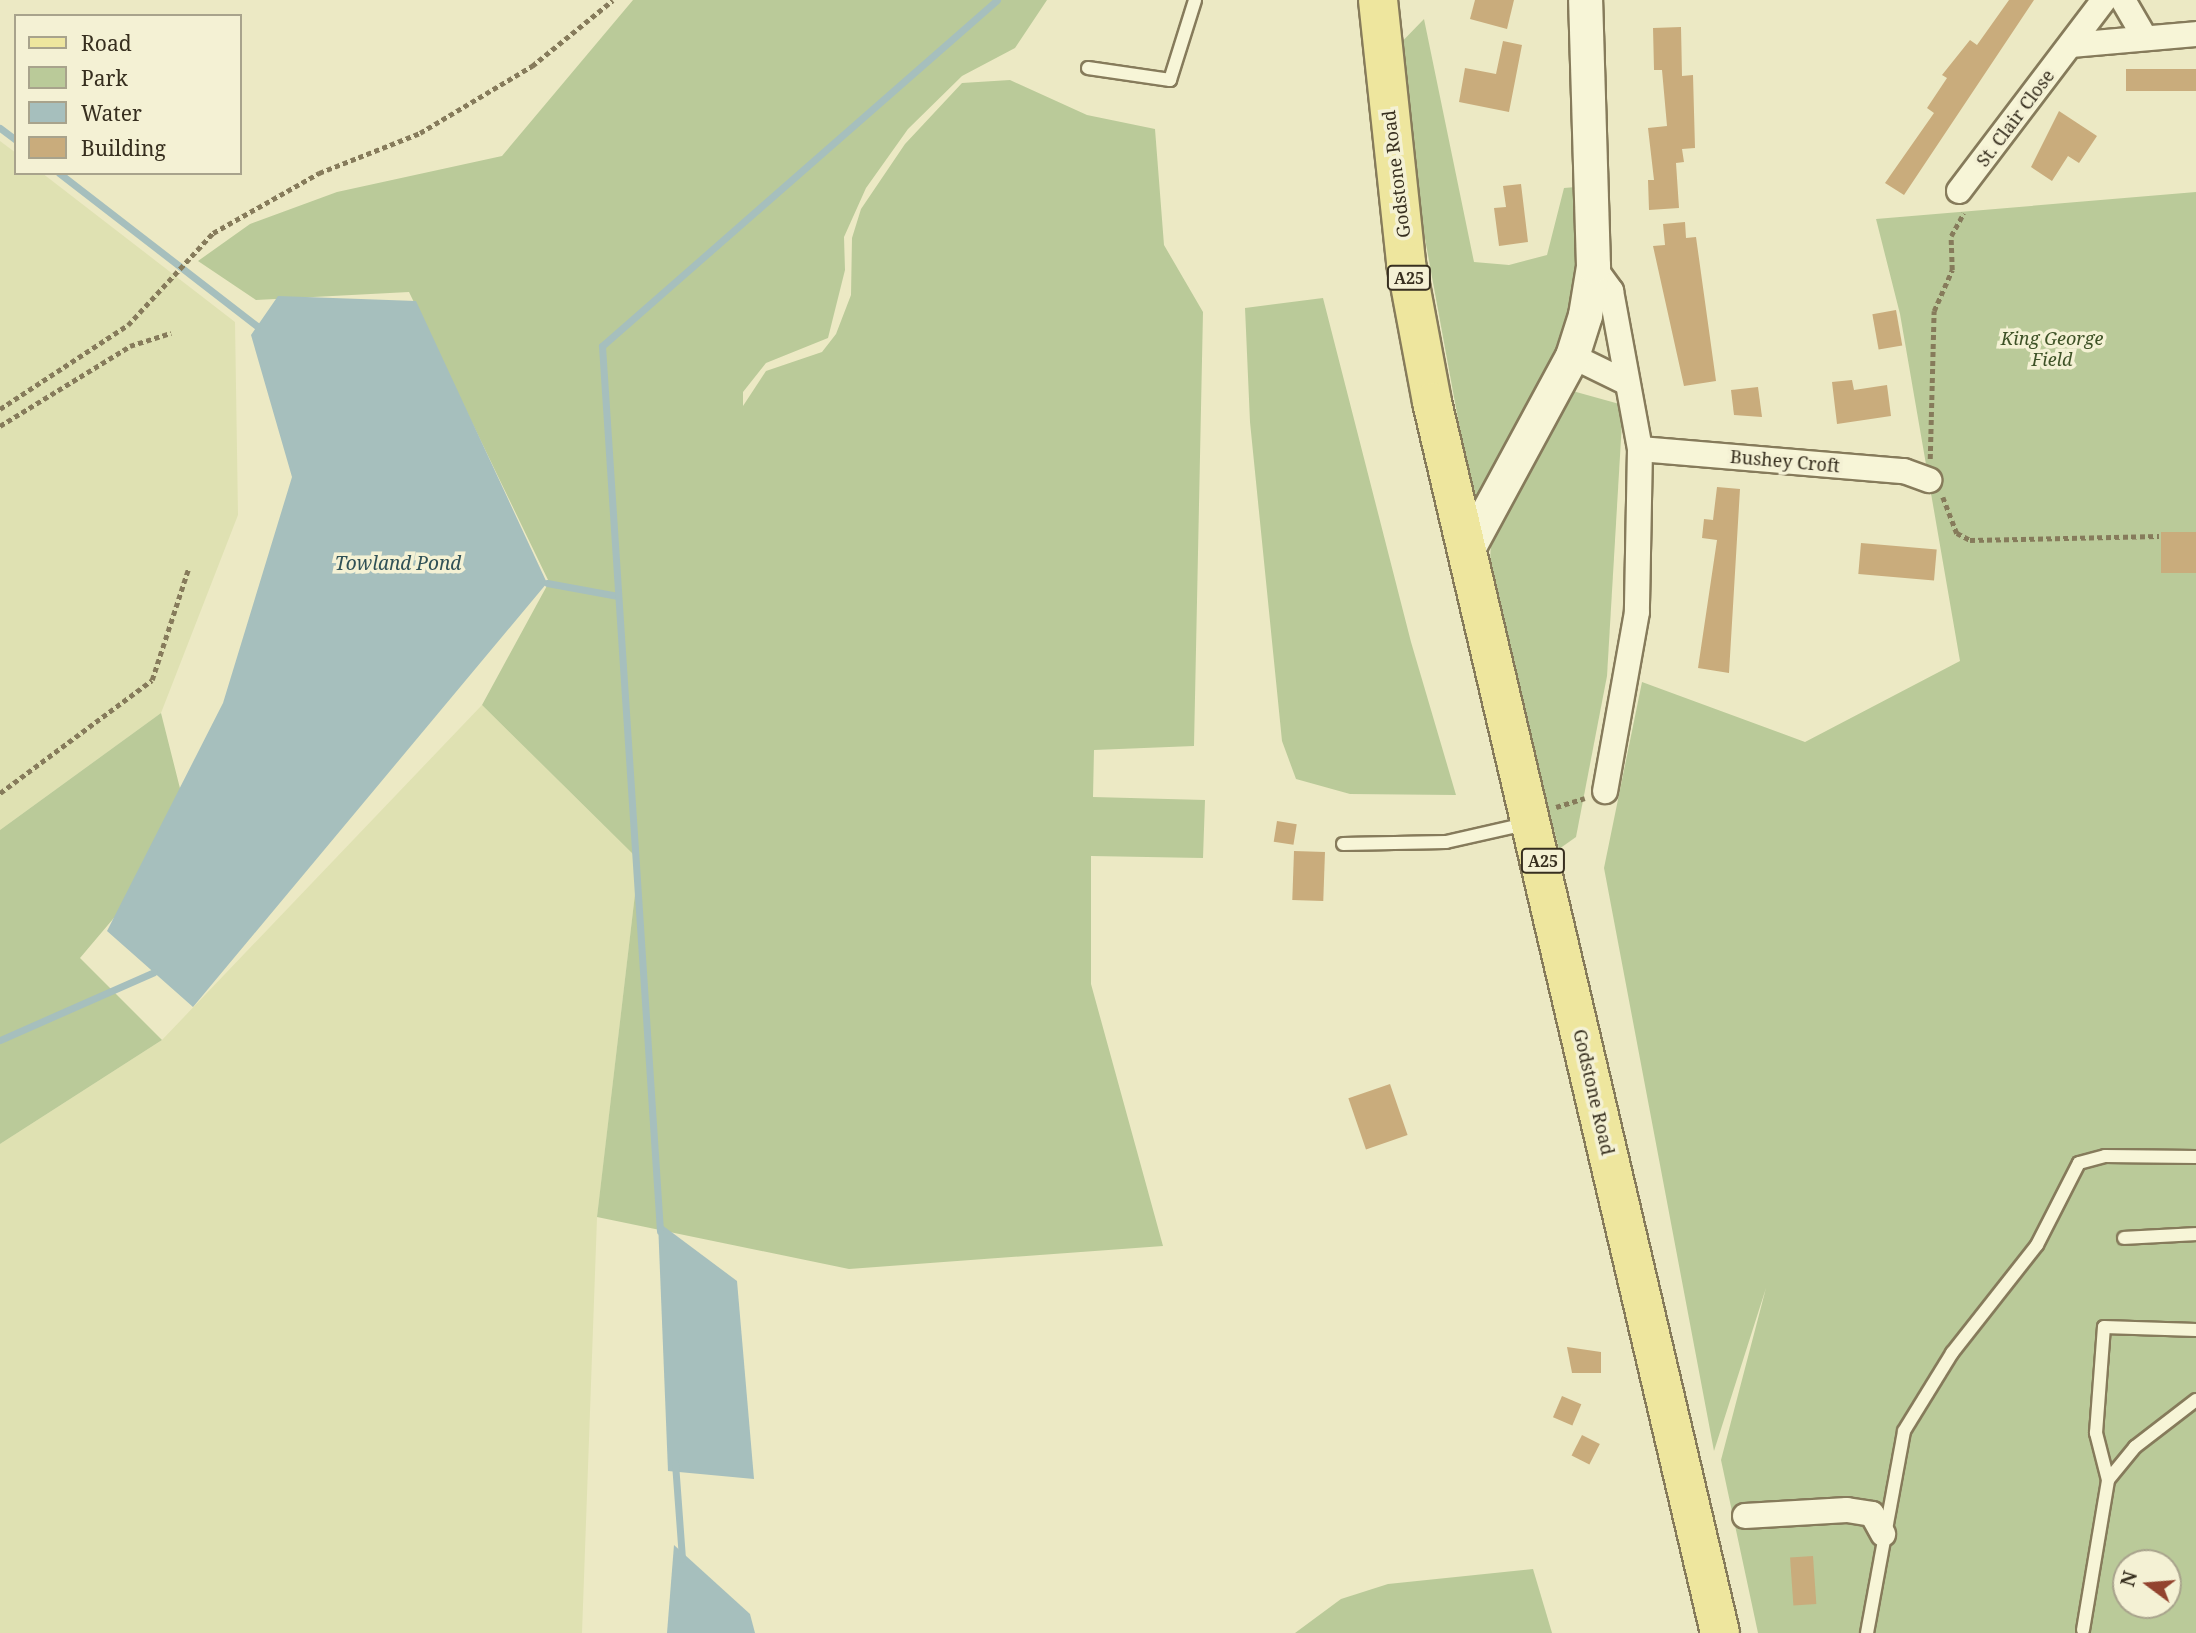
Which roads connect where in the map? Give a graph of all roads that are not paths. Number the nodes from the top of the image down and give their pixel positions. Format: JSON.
{"nodes":[{"id":1,"x":1195,"y":0,"type":"edge"},
{"id":2,"x":1378,"y":0,"type":"edge"},
{"id":3,"x":1585,"y":0,"type":"edge"},
{"id":4,"x":2104,"y":0,"type":"edge"},
{"id":5,"x":2123,"y":0,"type":"edge"},
{"id":6,"x":2196,"y":34,"type":"edge"},
{"id":7,"x":2145,"y":38,"type":"junction"},
{"id":8,"x":2071,"y":45,"type":"junction"},
{"id":9,"x":1088,"y":68,"type":"dead end"},
{"id":10,"x":1959,"y":191,"type":"road end"},
{"id":11,"x":1593,"y":266,"type":"junction"},
{"id":12,"x":1572,"y":356,"type":"junction"},
{"id":13,"x":1627,"y":383,"type":"junction"},
{"id":14,"x":1640,"y":449,"type":"junction"},
{"id":15,"x":1929,"y":480,"type":"road end"},
{"id":16,"x":1465,"y":552,"type":"junction"},
{"id":17,"x":1605,"y":791,"type":"road end"},
{"id":18,"x":1543,"y":815,"type":"junction"},
{"id":19,"x":1343,"y":844,"type":"dead end"},
{"id":20,"x":2196,"y":1157,"type":"edge"},
{"id":21,"x":2196,"y":1234,"type":"edge"},
{"id":22,"x":2124,"y":1238,"type":"dead end"},
{"id":23,"x":2196,"y":1331,"type":"edge"},
{"id":24,"x":2196,"y":1400,"type":"edge"},
{"id":25,"x":2108,"y":1480,"type":"junction"},
{"id":26,"x":1745,"y":1516,"type":"dead end"},
{"id":27,"x":1883,"y":1534,"type":"junction"},
{"id":28,"x":2083,"y":1630,"type":"dead end"},
{"id":29,"x":1720,"y":1633,"type":"edge"},
{"id":30,"x":1867,"y":1633,"type":"edge"}],
"edges":[{"from":1,"to":9,"type":"lane"},
{"from":2,"to":16,"type":"main road","name":"Godstone Road","number":"A25"},
{"from":3,"to":11,"type":"street"},
{"from":4,"to":8,"type":"street","name":"St. Clair Close"},
{"from":5,"to":7,"type":"street"},
{"from":6,"to":7,"type":"street"},
{"from":7,"to":8,"type":"street"},
{"from":8,"to":10,"type":"street","name":"St. Clair Close"},
{"from":11,"to":12,"type":"street"},
{"from":11,"to":13,"type":"street"},
{"from":12,"to":13,"type":"street"},
{"from":12,"to":16,"type":"street"},
{"from":13,"to":14,"type":"street"},
{"from":14,"to":15,"type":"street","name":"Bushey Croft"},
{"from":14,"to":17,"type":"street"},
{"from":16,"to":18,"type":"main road","name":"Godstone Road","number":"A25"},
{"from":18,"to":19,"type":"lane"},
{"from":18,"to":29,"type":"main road","name":"Godstone Road","number":"A25"},
{"from":20,"to":27,"type":"lane"},
{"from":21,"to":22,"type":"lane"},
{"from":23,"to":25,"type":"lane"},
{"from":24,"to":25,"type":"lane"},
{"from":25,"to":28,"type":"lane"},
{"from":26,"to":27,"type":"street"},
{"from":27,"to":30,"type":"lane"}]}
